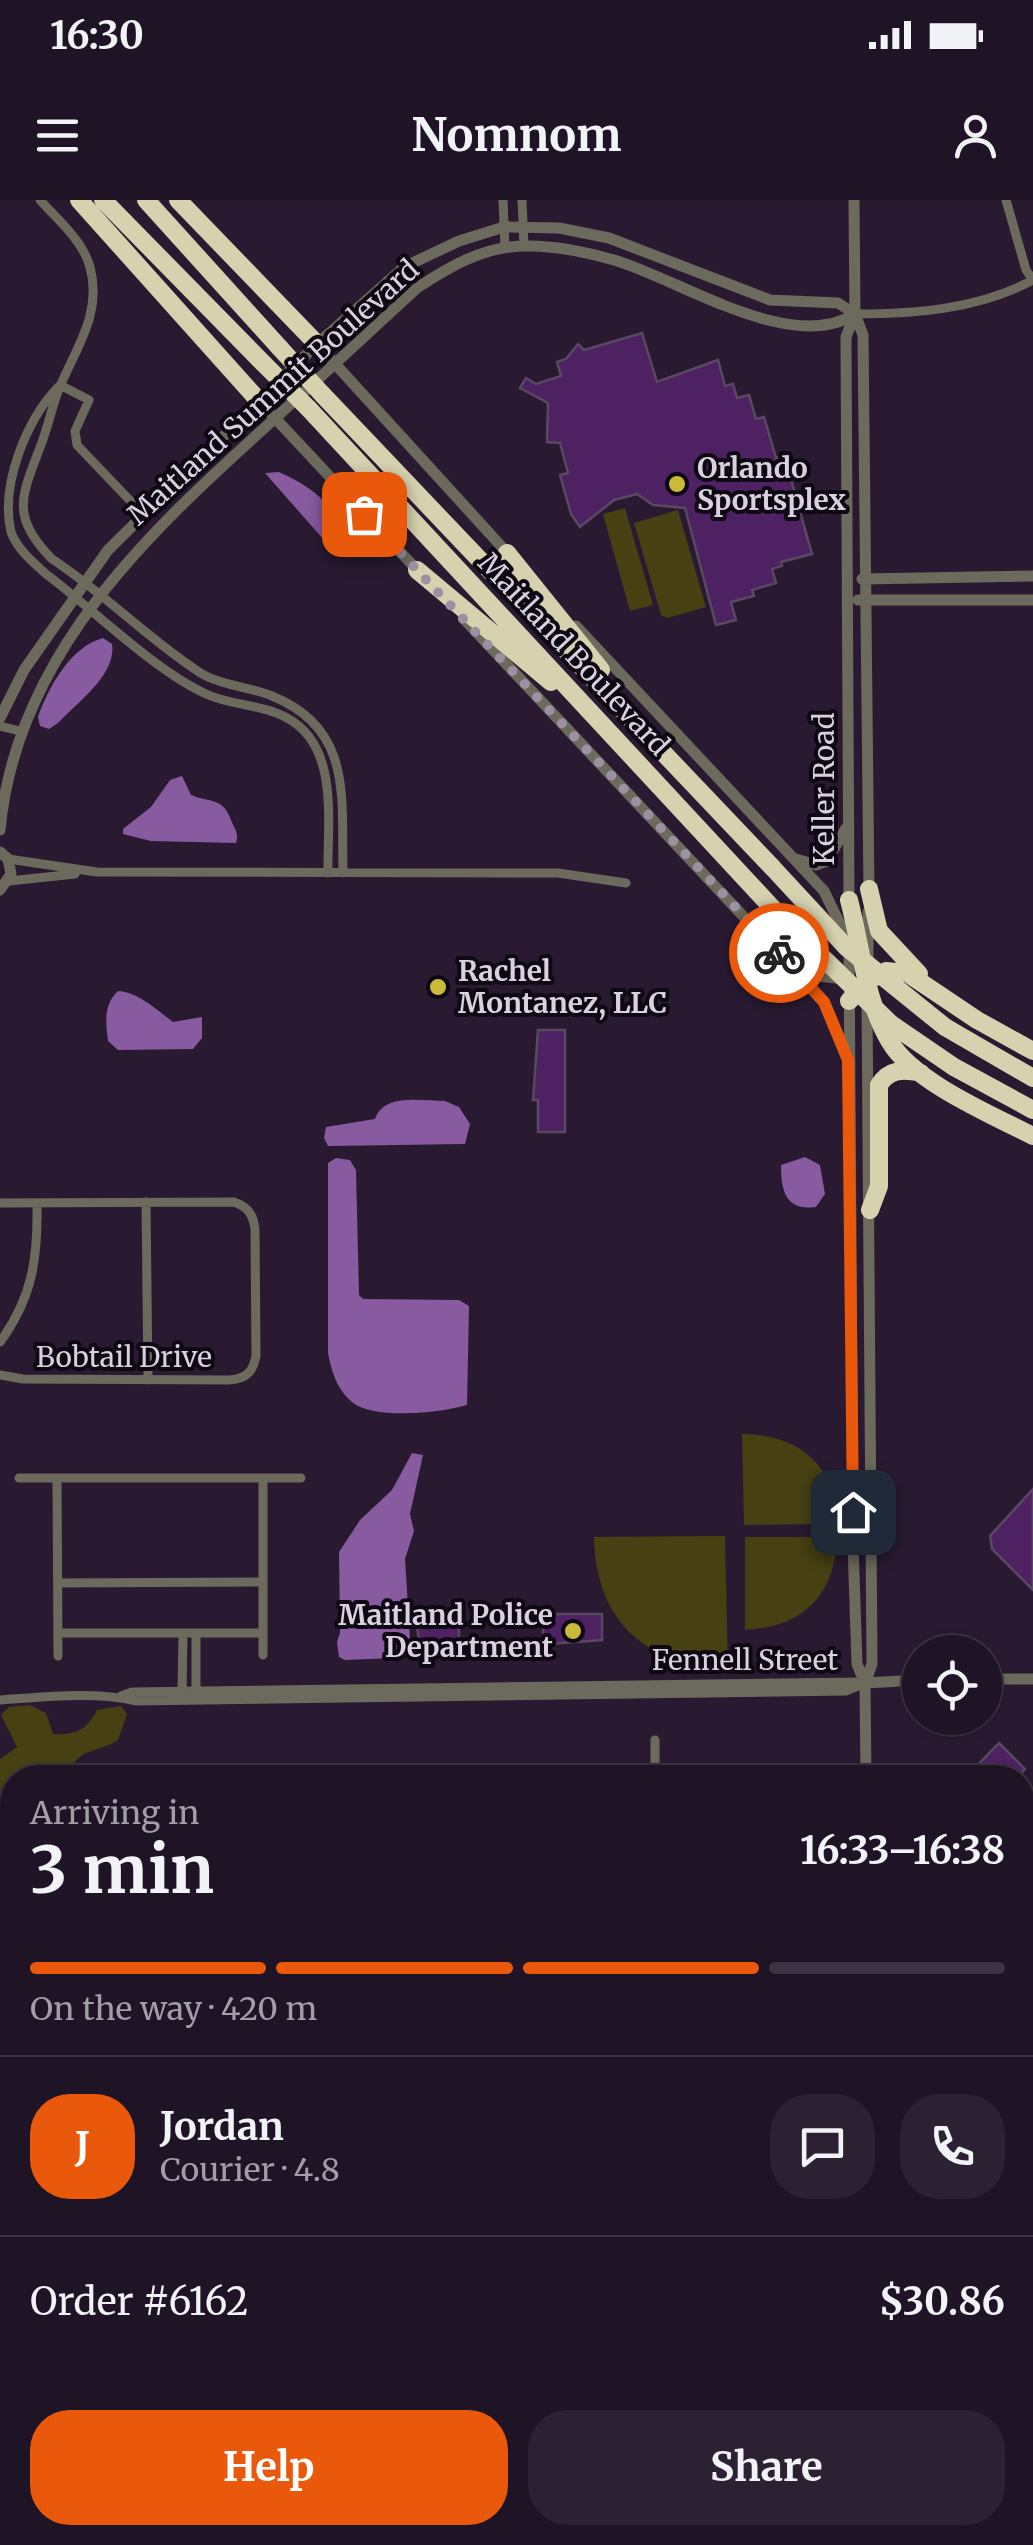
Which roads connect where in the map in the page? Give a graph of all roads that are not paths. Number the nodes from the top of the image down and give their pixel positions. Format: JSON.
{"nodes":[{"id":1,"x":40,"y":200,"type":"edge"},
{"id":2,"x":79,"y":200,"type":"edge"},
{"id":3,"x":102,"y":200,"type":"edge"},
{"id":4,"x":146,"y":200,"type":"edge"},
{"id":5,"x":178,"y":200,"type":"edge"},
{"id":6,"x":503,"y":200,"type":"edge"},
{"id":7,"x":522,"y":200,"type":"edge"},
{"id":8,"x":854,"y":200,"type":"edge"},
{"id":9,"x":1006,"y":200,"type":"edge"},
{"id":10,"x":523,"y":226,"type":"junction"},
{"id":11,"x":504,"y":227,"type":"junction"},
{"id":12,"x":524,"y":246,"type":"junction"},
{"id":13,"x":505,"y":248,"type":"junction"},
{"id":14,"x":1033,"y":280,"type":"edge"},
{"id":15,"x":855,"y":314,"type":"junction"},
{"id":16,"x":317,"y":344,"type":"junction"},
{"id":17,"x":334,"y":364,"type":"junction"},
{"id":18,"x":60,"y":386,"type":"junction"},
{"id":19,"x":259,"y":401,"type":"junction"},
{"id":20,"x":275,"y":418,"type":"junction"},
{"id":21,"x":142,"y":512,"type":"junction"},
{"id":22,"x":507,"y":552,"type":"junction"},
{"id":23,"x":418,"y":570,"type":"junction"},
{"id":24,"x":1033,"y":576,"type":"edge"},
{"id":25,"x":866,"y":579,"type":"junction"},
{"id":26,"x":86,"y":581,"type":"junction"},
{"id":27,"x":848,"y":581,"type":"junction"},
{"id":28,"x":102,"y":594,"type":"junction"},
{"id":29,"x":75,"y":596,"type":"junction"},
{"id":30,"x":848,"y":600,"type":"junction"},
{"id":31,"x":866,"y":600,"type":"junction"},
{"id":32,"x":1033,"y":600,"type":"edge"},
{"id":33,"x":90,"y":610,"type":"junction"},
{"id":34,"x":595,"y":716,"type":"junction"},
{"id":35,"x":0,"y":718,"type":"edge"},
{"id":36,"x":0,"y":726,"type":"edge"},
{"id":37,"x":20,"y":732,"type":"junction"},
{"id":38,"x":0,"y":734,"type":"edge"},
{"id":39,"x":673,"y":760,"type":"junction"},
{"id":40,"x":847,"y":824,"type":"junction"},
{"id":41,"x":0,"y":830,"type":"edge"},
{"id":42,"x":4,"y":855,"type":"edge"},
{"id":43,"x":792,"y":857,"type":"junction"},
{"id":44,"x":97,"y":872,"type":"junction"},
{"id":45,"x":328,"y":873,"type":"junction"},
{"id":46,"x":343,"y":873,"type":"junction"},
{"id":47,"x":626,"y":883,"type":"dead end"},
{"id":48,"x":2,"y":889,"type":"edge"},
{"id":49,"x":868,"y":889,"type":"junction"},
{"id":50,"x":850,"y":900,"type":"junction"},
{"id":51,"x":770,"y":943,"type":"junction"},
{"id":52,"x":849,"y":944,"type":"junction"},
{"id":53,"x":861,"y":978,"type":"junction"},
{"id":54,"x":934,"y":989,"type":"junction"},
{"id":55,"x":1033,"y":1051,"type":"edge"},
{"id":56,"x":848,"y":1060,"type":"junction"},
{"id":57,"x":920,"y":1073,"type":"junction"},
{"id":58,"x":1033,"y":1078,"type":"edge"},
{"id":59,"x":1033,"y":1110,"type":"edge"},
{"id":60,"x":1033,"y":1136,"type":"edge"},
{"id":61,"x":146,"y":1202,"type":"junction"},
{"id":62,"x":0,"y":1203,"type":"edge"},
{"id":63,"x":37,"y":1203,"type":"junction"},
{"id":64,"x":870,"y":1210,"type":"junction"},
{"id":65,"x":850,"y":1227,"type":"junction"},
{"id":66,"x":870,"y":1234,"type":"junction"},
{"id":67,"x":850,"y":1242,"type":"junction"},
{"id":68,"x":0,"y":1342,"type":"edge"},
{"id":69,"x":0,"y":1375,"type":"edge"},
{"id":70,"x":148,"y":1380,"type":"junction"},
{"id":71,"x":852,"y":1417,"type":"junction"},
{"id":72,"x":870,"y":1417,"type":"junction"},
{"id":73,"x":20,"y":1478,"type":"dead end"},
{"id":74,"x":57,"y":1478,"type":"junction"},
{"id":75,"x":263,"y":1478,"type":"junction"},
{"id":76,"x":301,"y":1478,"type":"dead end"},
{"id":77,"x":263,"y":1582,"type":"junction"},
{"id":78,"x":58,"y":1583,"type":"junction"},
{"id":79,"x":263,"y":1632,"type":"junction"},
{"id":80,"x":58,"y":1633,"type":"junction"},
{"id":81,"x":183,"y":1633,"type":"junction"},
{"id":82,"x":196,"y":1633,"type":"junction"},
{"id":83,"x":263,"y":1655,"type":"dead end"},
{"id":84,"x":58,"y":1656,"type":"dead end"},
{"id":85,"x":182,"y":1658,"type":"junction"},
{"id":86,"x":196,"y":1658,"type":"junction"},
{"id":87,"x":1033,"y":1678,"type":"edge"},
{"id":88,"x":1002,"y":1679,"type":"edge"},
{"id":89,"x":902,"y":1681,"type":"edge"},
{"id":90,"x":865,"y":1683,"type":"junction"},
{"id":91,"x":182,"y":1696,"type":"junction"},
{"id":92,"x":196,"y":1696,"type":"junction"},
{"id":93,"x":0,"y":1700,"type":"edge"},
{"id":94,"x":655,"y":1740,"type":"dead end"},
{"id":95,"x":655,"y":1765,"type":"edge"},
{"id":96,"x":866,"y":1765,"type":"edge"}],
"edges":[{"from":1,"to":18,"type":"street"},
{"from":2,"to":19,"type":"highway"},
{"from":3,"to":34,"type":"highway","name":"Maitland Boulevard","bridge":true},
{"from":4,"to":39,"type":"highway","name":"Maitland Boulevard","bridge":true},
{"from":5,"to":16,"type":"highway"},
{"from":6,"to":11,"type":"street"},
{"from":7,"to":10,"type":"street"},
{"from":8,"to":15,"type":"street","name":"Keller Road"},
{"from":9,"to":14,"type":"street"},
{"from":10,"to":11,"type":"street","name":"Maitland Summit Boulevard"},
{"from":10,"to":12,"type":"street"},
{"from":10,"to":15,"type":"street","name":"Maitland Summit Boulevard"},
{"from":11,"to":13,"type":"street"},
{"from":11,"to":16,"type":"street","name":"Maitland Summit Boulevard"},
{"from":12,"to":13,"type":"street","name":"Maitland Summit Boulevard"},
{"from":12,"to":15,"type":"street","name":"Maitland Summit Boulevard"},
{"from":13,"to":17,"type":"street","name":"Maitland Summit Boulevard"},
{"from":14,"to":15,"type":"street"},
{"from":15,"to":25,"type":"street","name":"Keller Road"},
{"from":15,"to":27,"type":"street","name":"Keller Road"},
{"from":16,"to":17,"type":"street"},
{"from":16,"to":19,"type":"street","name":"Maitland Summit Boulevard"},
{"from":17,"to":20,"type":"street","name":"Maitland Summit Boulevard"},
{"from":17,"to":22,"type":"street"},
{"from":18,"to":21,"type":"street"},
{"from":18,"to":26,"type":"street"},
{"from":18,"to":29,"type":"street"},
{"from":19,"to":20,"type":"street"},
{"from":19,"to":21,"type":"street","name":"Maitland Summit Boulevard"},
{"from":20,"to":23,"type":"street"},
{"from":20,"to":28,"type":"street","name":"Maitland Summit Boulevard"},
{"from":21,"to":26,"type":"street","name":"Maitland Summit Boulevard"},
{"from":22,"to":39,"type":"highway"},
{"from":22,"to":43,"type":"street"},
{"from":23,"to":34,"type":"highway"},
{"from":23,"to":51,"type":"street"},
{"from":24,"to":25,"type":"street"},
{"from":25,"to":27,"type":"street"},
{"from":25,"to":31,"type":"street","name":"Keller Road"},
{"from":26,"to":28,"type":"street"},
{"from":26,"to":29,"type":"street","name":"Maitland Summit Boulevard"},
{"from":27,"to":30,"type":"street","name":"Keller Road"},
{"from":28,"to":33,"type":"street","name":"Maitland Summit Boulevard"},
{"from":28,"to":46,"type":"street"},
{"from":29,"to":33,"type":"street"},
{"from":29,"to":35,"type":"street","name":"Maitland Summit Boulevard"},
{"from":30,"to":31,"type":"street"},
{"from":30,"to":40,"type":"street","name":"Keller Road"},
{"from":31,"to":32,"type":"street"},
{"from":31,"to":49,"type":"street","name":"Keller Road"},
{"from":33,"to":37,"type":"street","name":"Maitland Summit Boulevard"},
{"from":33,"to":45,"type":"street"},
{"from":34,"to":59,"type":"highway","name":"Maitland Boulevard","bridge":true},
{"from":36,"to":37,"type":"street"},
{"from":37,"to":38,"type":"street"},
{"from":37,"to":41,"type":"street","name":"Maitland Summit Boulevard"},
{"from":39,"to":58,"type":"highway","name":"Maitland Boulevard","bridge":true},
{"from":40,"to":43,"type":"street"},
{"from":40,"to":50,"type":"street","name":"Keller Road"},
{"from":42,"to":44,"type":"street"},
{"from":42,"to":48,"type":"street"},
{"from":43,"to":52,"type":"street"},
{"from":44,"to":45,"type":"street"},
{"from":44,"to":48,"type":"street"},
{"from":45,"to":46,"type":"street"},
{"from":46,"to":47,"type":"street"},
{"from":49,"to":53,"type":"street","name":"Keller Road"},
{"from":49,"to":54,"type":"highway"},
{"from":50,"to":52,"type":"street","name":"Keller Road"},
{"from":50,"to":53,"type":"highway"},
{"from":51,"to":53,"type":"street"},
{"from":51,"to":56,"type":"street"},
{"from":52,"to":53,"type":"street","name":"Keller Road"},
{"from":53,"to":54,"type":"highway"},
{"from":53,"to":56,"type":"street","name":"Keller Road"},
{"from":53,"to":57,"type":"highway"},
{"from":53,"to":64,"type":"street","name":"Keller Road"},
{"from":54,"to":55,"type":"highway"},
{"from":56,"to":65,"type":"street","name":"Keller Road"},
{"from":57,"to":60,"type":"highway"},
{"from":57,"to":64,"type":"highway"},
{"from":61,"to":63,"type":"street","name":"Bobtail Drive"},
{"from":61,"to":70,"type":"street"},
{"from":61,"to":70,"type":"street","name":"Bobtail Drive"},
{"from":62,"to":63,"type":"street","name":"Bobtail Drive"},
{"from":63,"to":68,"type":"street"},
{"from":64,"to":66,"type":"street","name":"Keller Road"},
{"from":65,"to":66,"type":"street"},
{"from":65,"to":67,"type":"street","name":"Keller Road"},
{"from":66,"to":67,"type":"street"},
{"from":66,"to":72,"type":"street","name":"Keller Road"},
{"from":67,"to":71,"type":"street","name":"Keller Road"},
{"from":69,"to":70,"type":"street","name":"Bobtail Drive"},
{"from":71,"to":72,"type":"street"},
{"from":71,"to":90,"type":"street","name":"Keller Road"},
{"from":72,"to":90,"type":"street","name":"Keller Road"},
{"from":73,"to":74,"type":"street"},
{"from":74,"to":75,"type":"street"},
{"from":74,"to":78,"type":"street"},
{"from":75,"to":76,"type":"street"},
{"from":75,"to":77,"type":"street"},
{"from":77,"to":78,"type":"street"},
{"from":77,"to":79,"type":"street"},
{"from":78,"to":80,"type":"street"},
{"from":79,"to":82,"type":"street"},
{"from":79,"to":83,"type":"street"},
{"from":80,"to":81,"type":"street"},
{"from":80,"to":84,"type":"street"},
{"from":81,"to":82,"type":"street"},
{"from":81,"to":85,"type":"street"},
{"from":82,"to":86,"type":"street"},
{"from":85,"to":86,"type":"street"},
{"from":85,"to":91,"type":"street"},
{"from":86,"to":92,"type":"street"},
{"from":87,"to":88,"type":"street"},
{"from":89,"to":90,"type":"street"},
{"from":90,"to":92,"type":"street","name":"Fennell Street"},
{"from":90,"to":96,"type":"street","name":"Keller Road"},
{"from":91,"to":92,"type":"street","name":"Fennell Street"},
{"from":91,"to":93,"type":"street","name":"Fennell Street"},
{"from":94,"to":95,"type":"street"}]}
